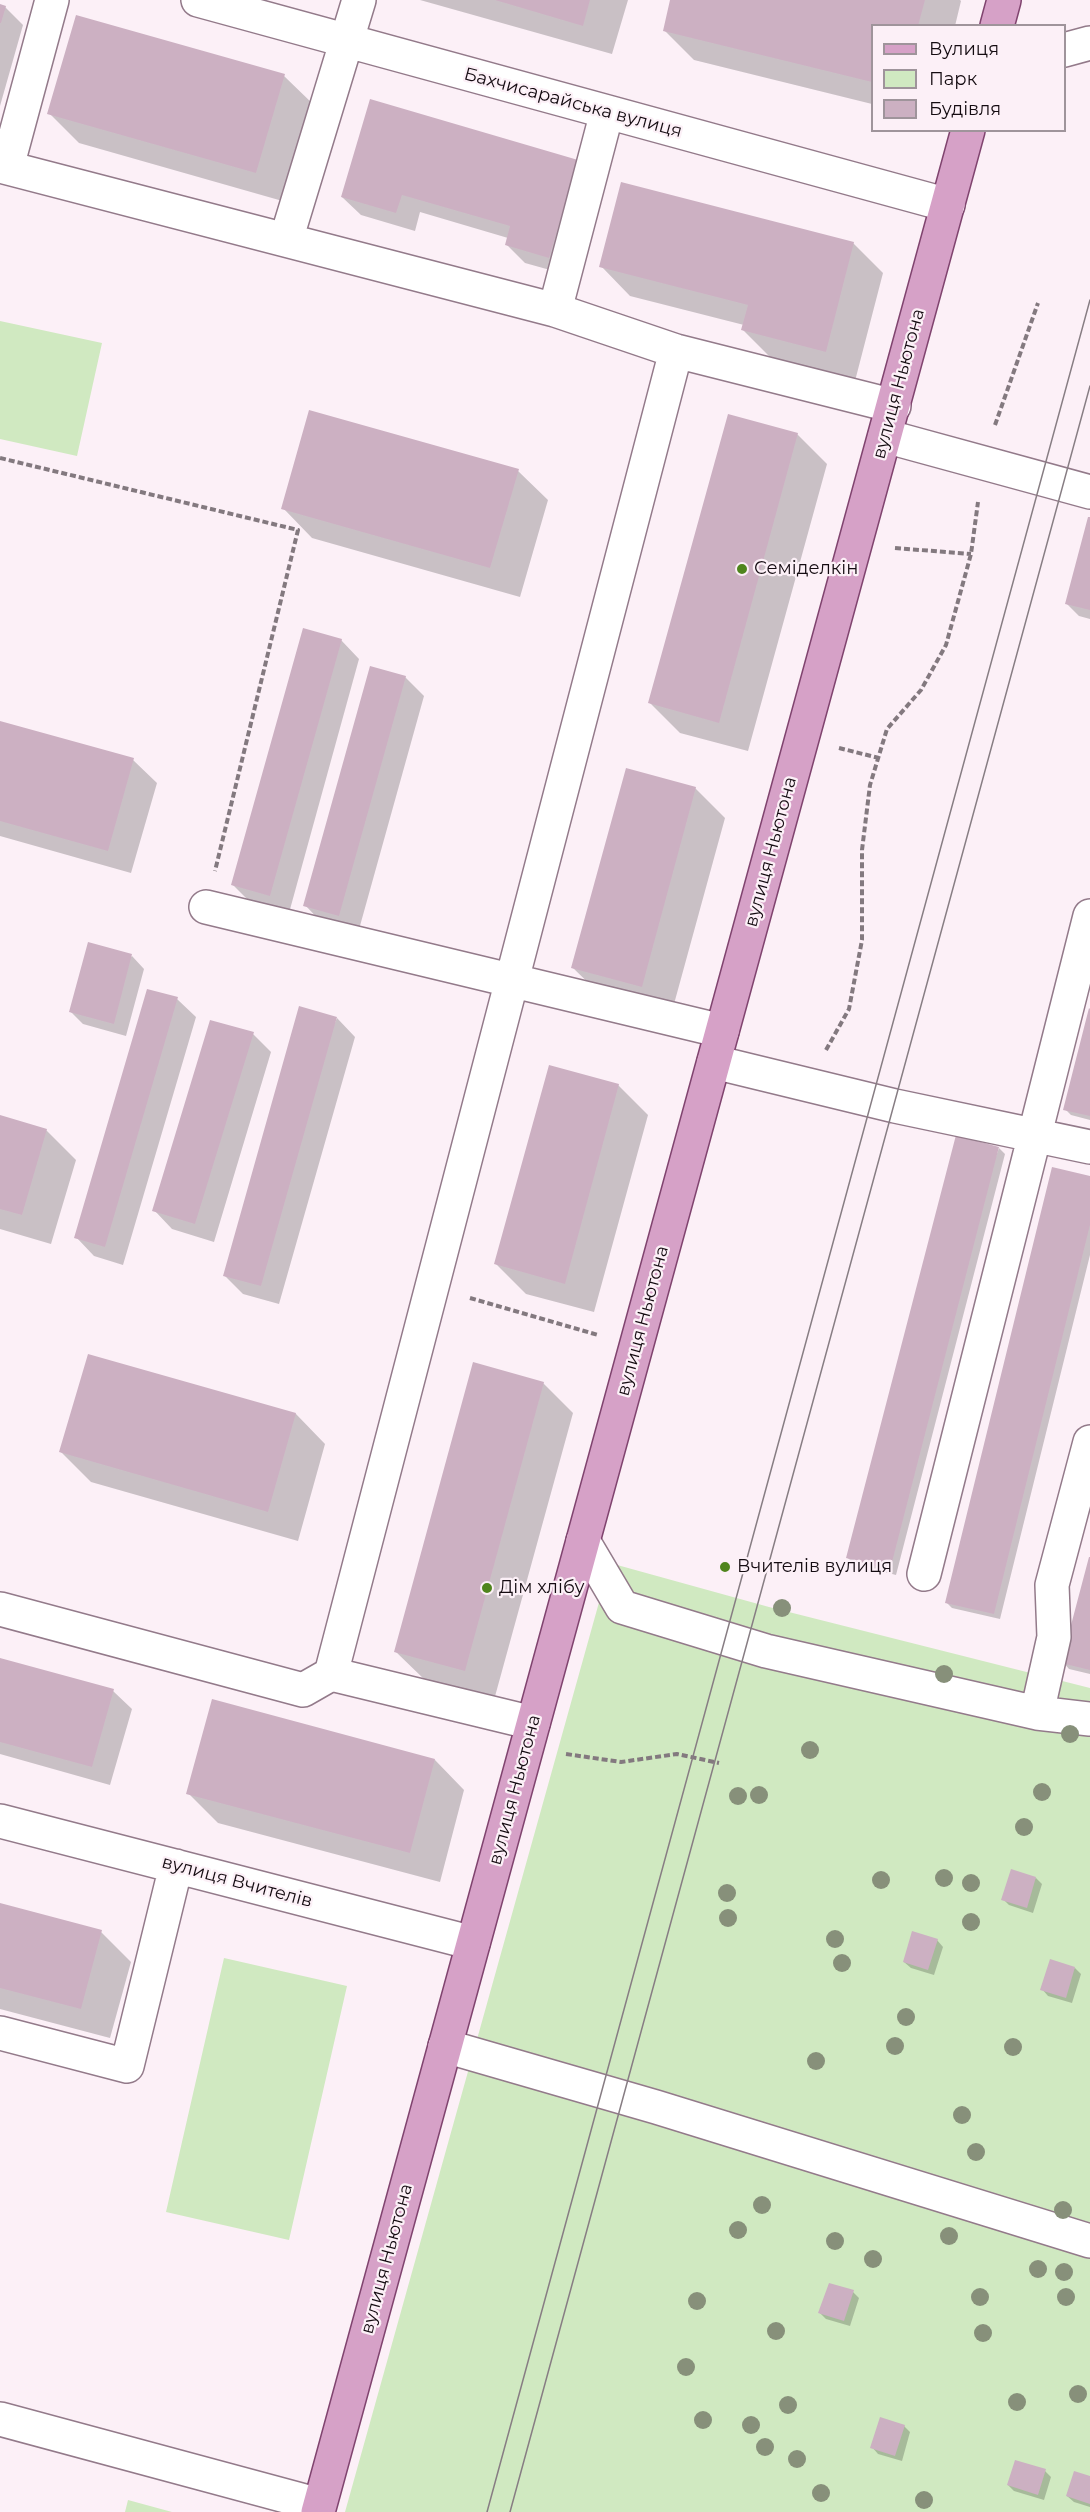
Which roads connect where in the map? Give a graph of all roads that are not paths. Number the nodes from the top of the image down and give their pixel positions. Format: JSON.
{"nodes":[{"id":1,"x":52,"y":0,"type":"edge"},
{"id":2,"x":198,"y":0,"type":"edge"},
{"id":3,"x":359,"y":0,"type":"edge"},
{"id":4,"x":1004,"y":0,"type":"edge"},
{"id":5,"x":998,"y":24,"type":"edge"},
{"id":6,"x":348,"y":41,"type":"junction"},
{"id":7,"x":1090,"y":43,"type":"edge"},
{"id":8,"x":1066,"y":50,"type":"edge"},
{"id":9,"x":607,"y":112,"type":"junction"},
{"id":10,"x":967,"y":132,"type":"edge"},
{"id":11,"x":3,"y":166,"type":"edge"},
{"id":12,"x":948,"y":205,"type":"junction"},
{"id":13,"x":286,"y":240,"type":"junction"},
{"id":14,"x":555,"y":310,"type":"junction"},
{"id":15,"x":676,"y":351,"type":"junction"},
{"id":16,"x":889,"y":421,"type":"junction"},
{"id":17,"x":1090,"y":492,"type":"edge"},
{"id":18,"x":206,"y":906,"type":"road end"},
{"id":19,"x":1090,"y":916,"type":"edge"},
{"id":20,"x":511,"y":980,"type":"junction"},
{"id":21,"x":718,"y":1046,"type":"junction"},
{"id":22,"x":1035,"y":1136,"type":"junction"},
{"id":23,"x":1090,"y":1147,"type":"edge"},
{"id":24,"x":1090,"y":1442,"type":"edge"},
{"id":25,"x":583,"y":1540,"type":"junction"},
{"id":26,"x":924,"y":1574,"type":"dead end"},
{"id":27,"x":0,"y":1609,"type":"edge"},
{"id":28,"x":331,"y":1674,"type":"junction"},
{"id":29,"x":1037,"y":1713,"type":"junction"},
{"id":30,"x":1090,"y":1719,"type":"edge"},
{"id":31,"x":530,"y":1735,"type":"junction"},
{"id":32,"x":0,"y":1821,"type":"edge"},
{"id":33,"x":176,"y":1866,"type":"junction"},
{"id":34,"x":473,"y":1943,"type":"junction"},
{"id":35,"x":0,"y":2033,"type":"edge"},
{"id":36,"x":445,"y":2046,"type":"junction"},
{"id":37,"x":1090,"y":2241,"type":"edge"},
{"id":38,"x":0,"y":2420,"type":"edge"},
{"id":39,"x":319,"y":2509,"type":"edge"}],
"edges":[{"from":1,"to":11,"type":"street"},
{"from":2,"to":6,"type":"street","name":"Бахчисарайська вулиця"},
{"from":3,"to":6,"type":"street"},
{"from":4,"to":5,"type":"main road"},
{"from":6,"to":9,"type":"street","name":"Бахчисарайська вулиця"},
{"from":6,"to":13,"type":"street"},
{"from":7,"to":8,"type":"street"},
{"from":9,"to":12,"type":"street","name":"Бахчисарайська вулиця"},
{"from":9,"to":14,"type":"street"},
{"from":10,"to":12,"type":"main road","name":"вулиця Ньютона"},
{"from":11,"to":13,"type":"street"},
{"from":12,"to":16,"type":"main road","name":"вулиця Ньютона"},
{"from":13,"to":14,"type":"street"},
{"from":14,"to":15,"type":"street"},
{"from":15,"to":16,"type":"street"},
{"from":15,"to":20,"type":"street"},
{"from":16,"to":17,"type":"street"},
{"from":16,"to":21,"type":"main road","name":"вулиця Ньютона"},
{"from":18,"to":20,"type":"street"},
{"from":19,"to":22,"type":"street"},
{"from":20,"to":21,"type":"street"},
{"from":20,"to":28,"type":"street"},
{"from":21,"to":22,"type":"street"},
{"from":21,"to":25,"type":"main road","name":"вулиця Ньютона"},
{"from":22,"to":23,"type":"street"},
{"from":22,"to":26,"type":"street"},
{"from":24,"to":29,"type":"street"},
{"from":25,"to":29,"type":"street"},
{"from":25,"to":31,"type":"main road","name":"вулиця Ньютона"},
{"from":27,"to":28,"type":"street"},
{"from":28,"to":31,"type":"street"},
{"from":29,"to":30,"type":"street"},
{"from":31,"to":34,"type":"main road","name":"вулиця Ньютона"},
{"from":32,"to":33,"type":"street","name":"вулиця Вчителів"},
{"from":33,"to":34,"type":"street","name":"вулиця Вчителів"},
{"from":33,"to":35,"type":"street"},
{"from":34,"to":36,"type":"main road","name":"вулиця Ньютона"},
{"from":36,"to":37,"type":"street"},
{"from":36,"to":39,"type":"main road","name":"вулиця Ньютона"},
{"from":38,"to":39,"type":"street"}]}
